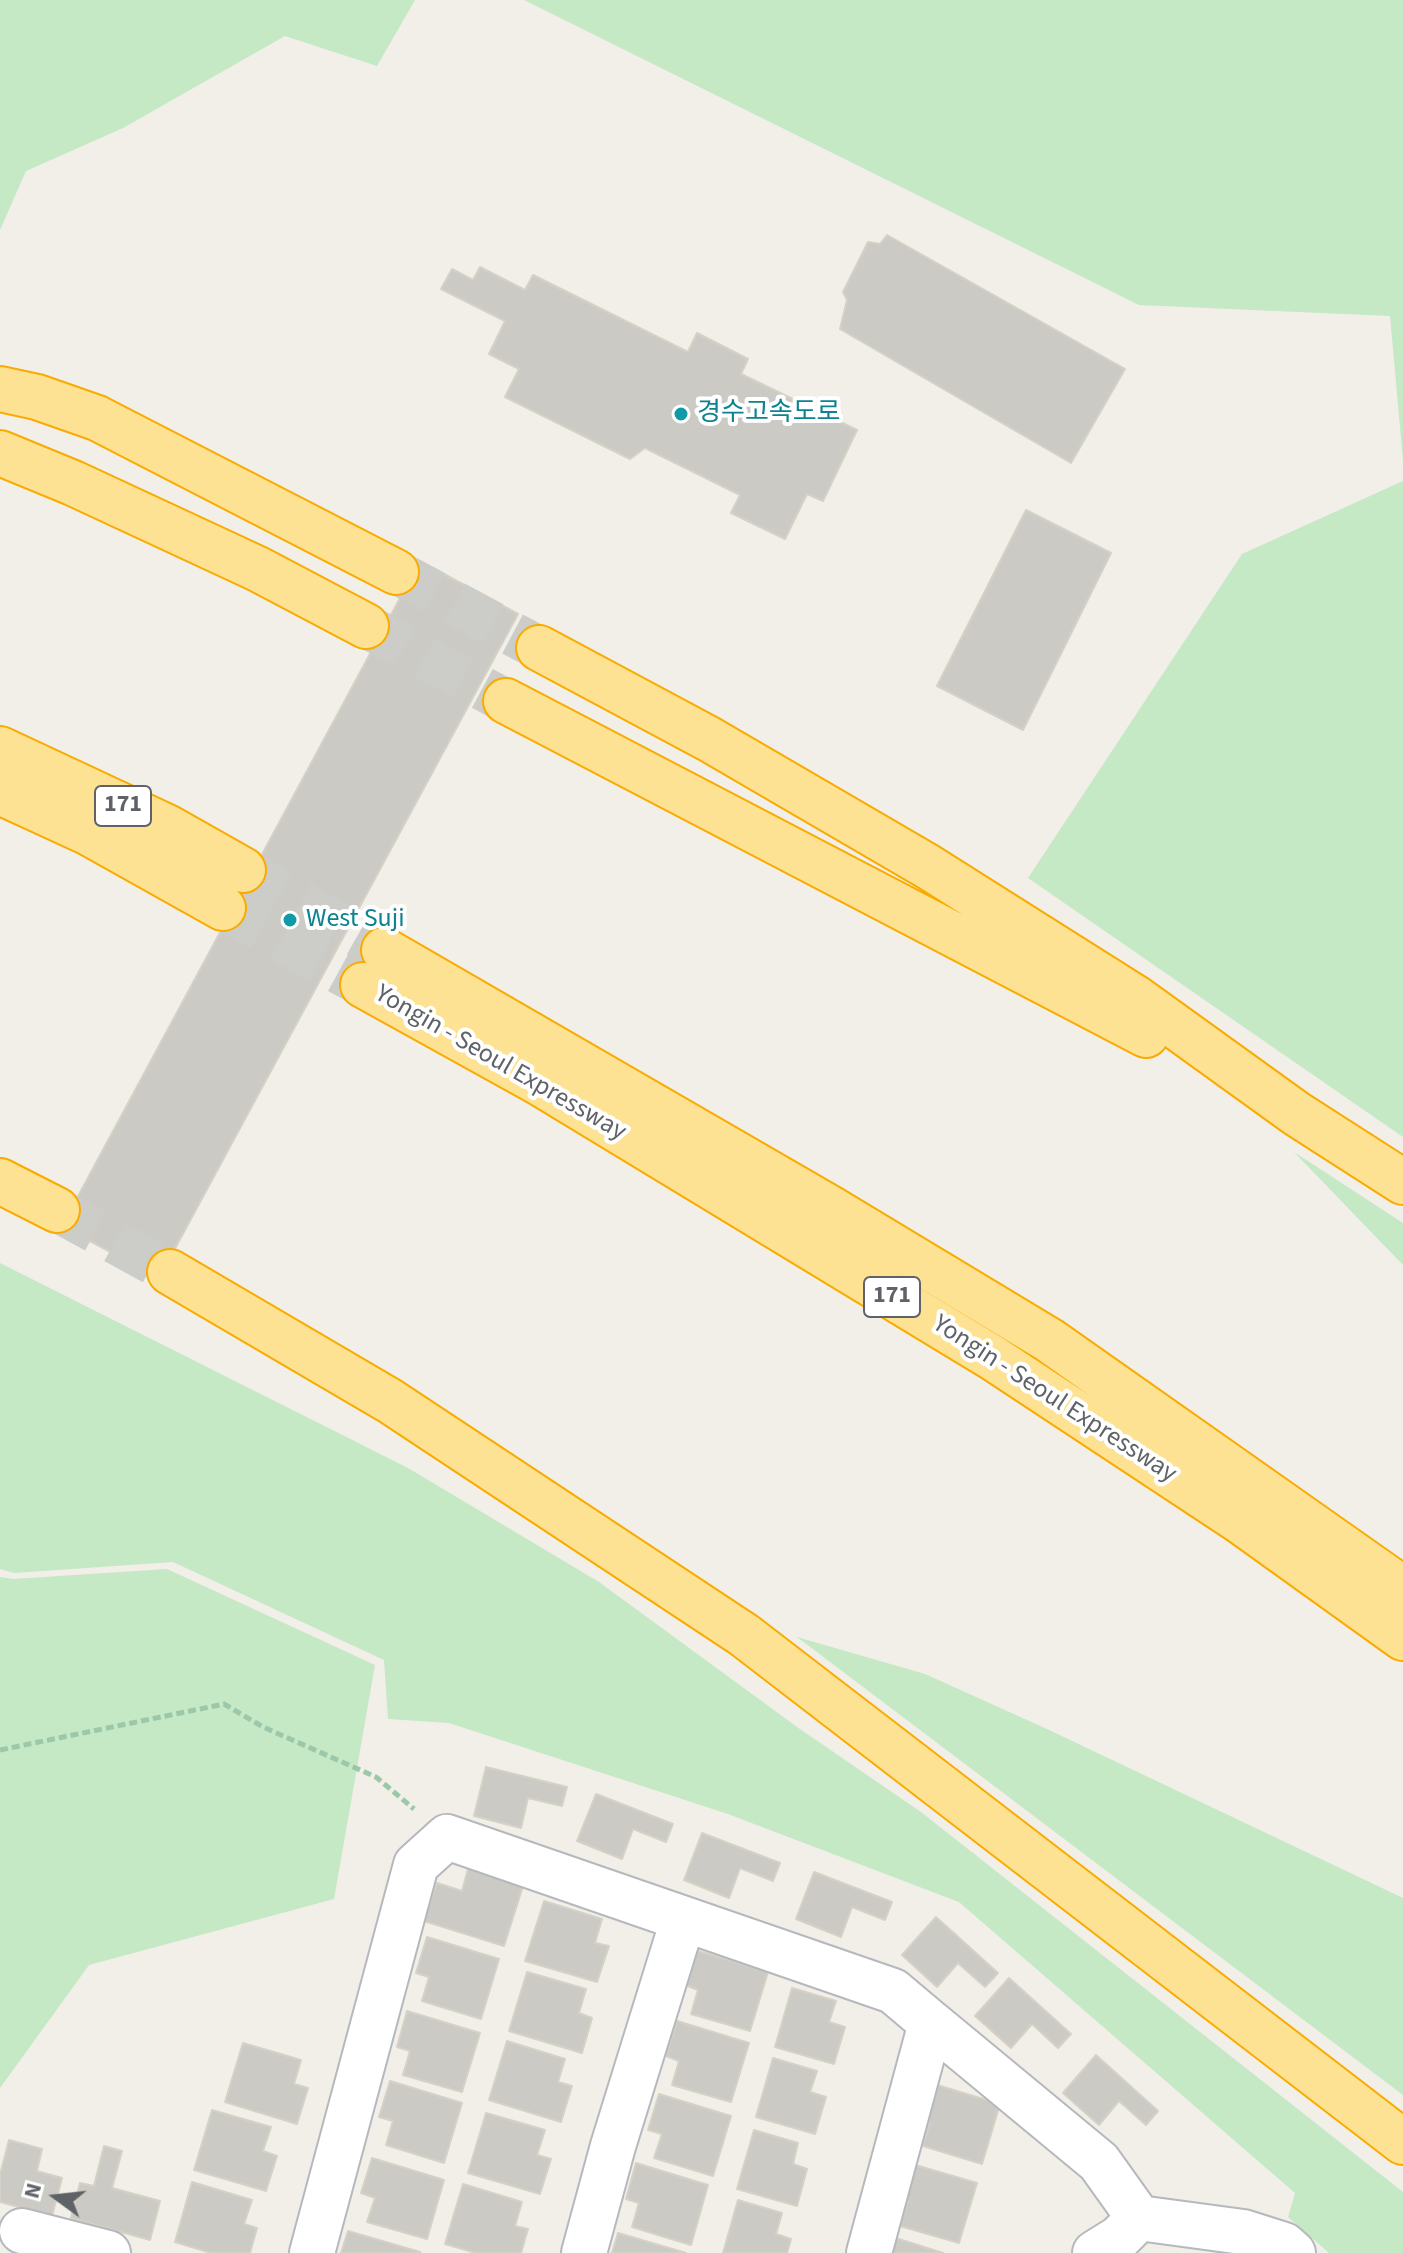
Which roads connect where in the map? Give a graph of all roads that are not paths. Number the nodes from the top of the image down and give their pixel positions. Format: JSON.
{"nodes":[{"id":1,"x":0,"y":389,"type":"edge"},
{"id":2,"x":0,"y":453,"type":"edge"},
{"id":3,"x":396,"y":572,"type":"tunnel mouth"},
{"id":4,"x":366,"y":626,"type":"tunnel mouth"},
{"id":5,"x":539,"y":648,"type":"tunnel mouth"},
{"id":6,"x":506,"y":701,"type":"tunnel mouth"},
{"id":7,"x":0,"y":749,"type":"edge"},
{"id":8,"x":0,"y":792,"type":"edge"},
{"id":9,"x":243,"y":870,"type":"tunnel mouth"},
{"id":10,"x":223,"y":908,"type":"tunnel mouth"},
{"id":11,"x":1297,"y":1114,"type":"junction"},
{"id":12,"x":0,"y":1181,"type":"edge"},
{"id":13,"x":1403,"y":1182,"type":"edge"},
{"id":14,"x":57,"y":1210,"type":"tunnel mouth"},
{"id":15,"x":170,"y":1272,"type":"tunnel mouth"},
{"id":16,"x":1403,"y":1589,"type":"edge"},
{"id":17,"x":1403,"y":1638,"type":"edge"},
{"id":18,"x":683,"y":1920,"type":"junction"},
{"id":19,"x":931,"y":2023,"type":"junction"},
{"id":20,"x":1403,"y":2142,"type":"edge"},
{"id":21,"x":1139,"y":2218,"type":"junction"},
{"id":22,"x":22,"y":2231,"type":"dead end"},
{"id":23,"x":108,"y":2253,"type":"edge"},
{"id":24,"x":312,"y":2253,"type":"edge"},
{"id":25,"x":584,"y":2253,"type":"edge"},
{"id":26,"x":869,"y":2253,"type":"edge"},
{"id":27,"x":1095,"y":2253,"type":"edge"},
{"id":28,"x":1293,"y":2253,"type":"edge"}],
"edges":[{"from":1,"to":3,"type":"highway"},
{"from":2,"to":4,"type":"highway"},
{"from":5,"to":11,"type":"highway"},
{"from":6,"to":11,"type":"highway"},
{"from":7,"to":9,"type":"highway","number":"171"},
{"from":8,"to":10,"type":"highway","number":"171"},
{"from":11,"to":13,"type":"highway"},
{"from":12,"to":14,"type":"highway"},
{"from":15,"to":20,"type":"highway"},
{"from":16,"to":17,"type":"highway","name":"Yongin - Seoul Expressway","number":"171"},
{"from":18,"to":19,"type":"street"},
{"from":18,"to":24,"type":"street"},
{"from":18,"to":25,"type":"street"},
{"from":19,"to":21,"type":"street"},
{"from":19,"to":26,"type":"street"},
{"from":21,"to":27,"type":"street"},
{"from":21,"to":28,"type":"street"},
{"from":22,"to":23,"type":"street"}]}
